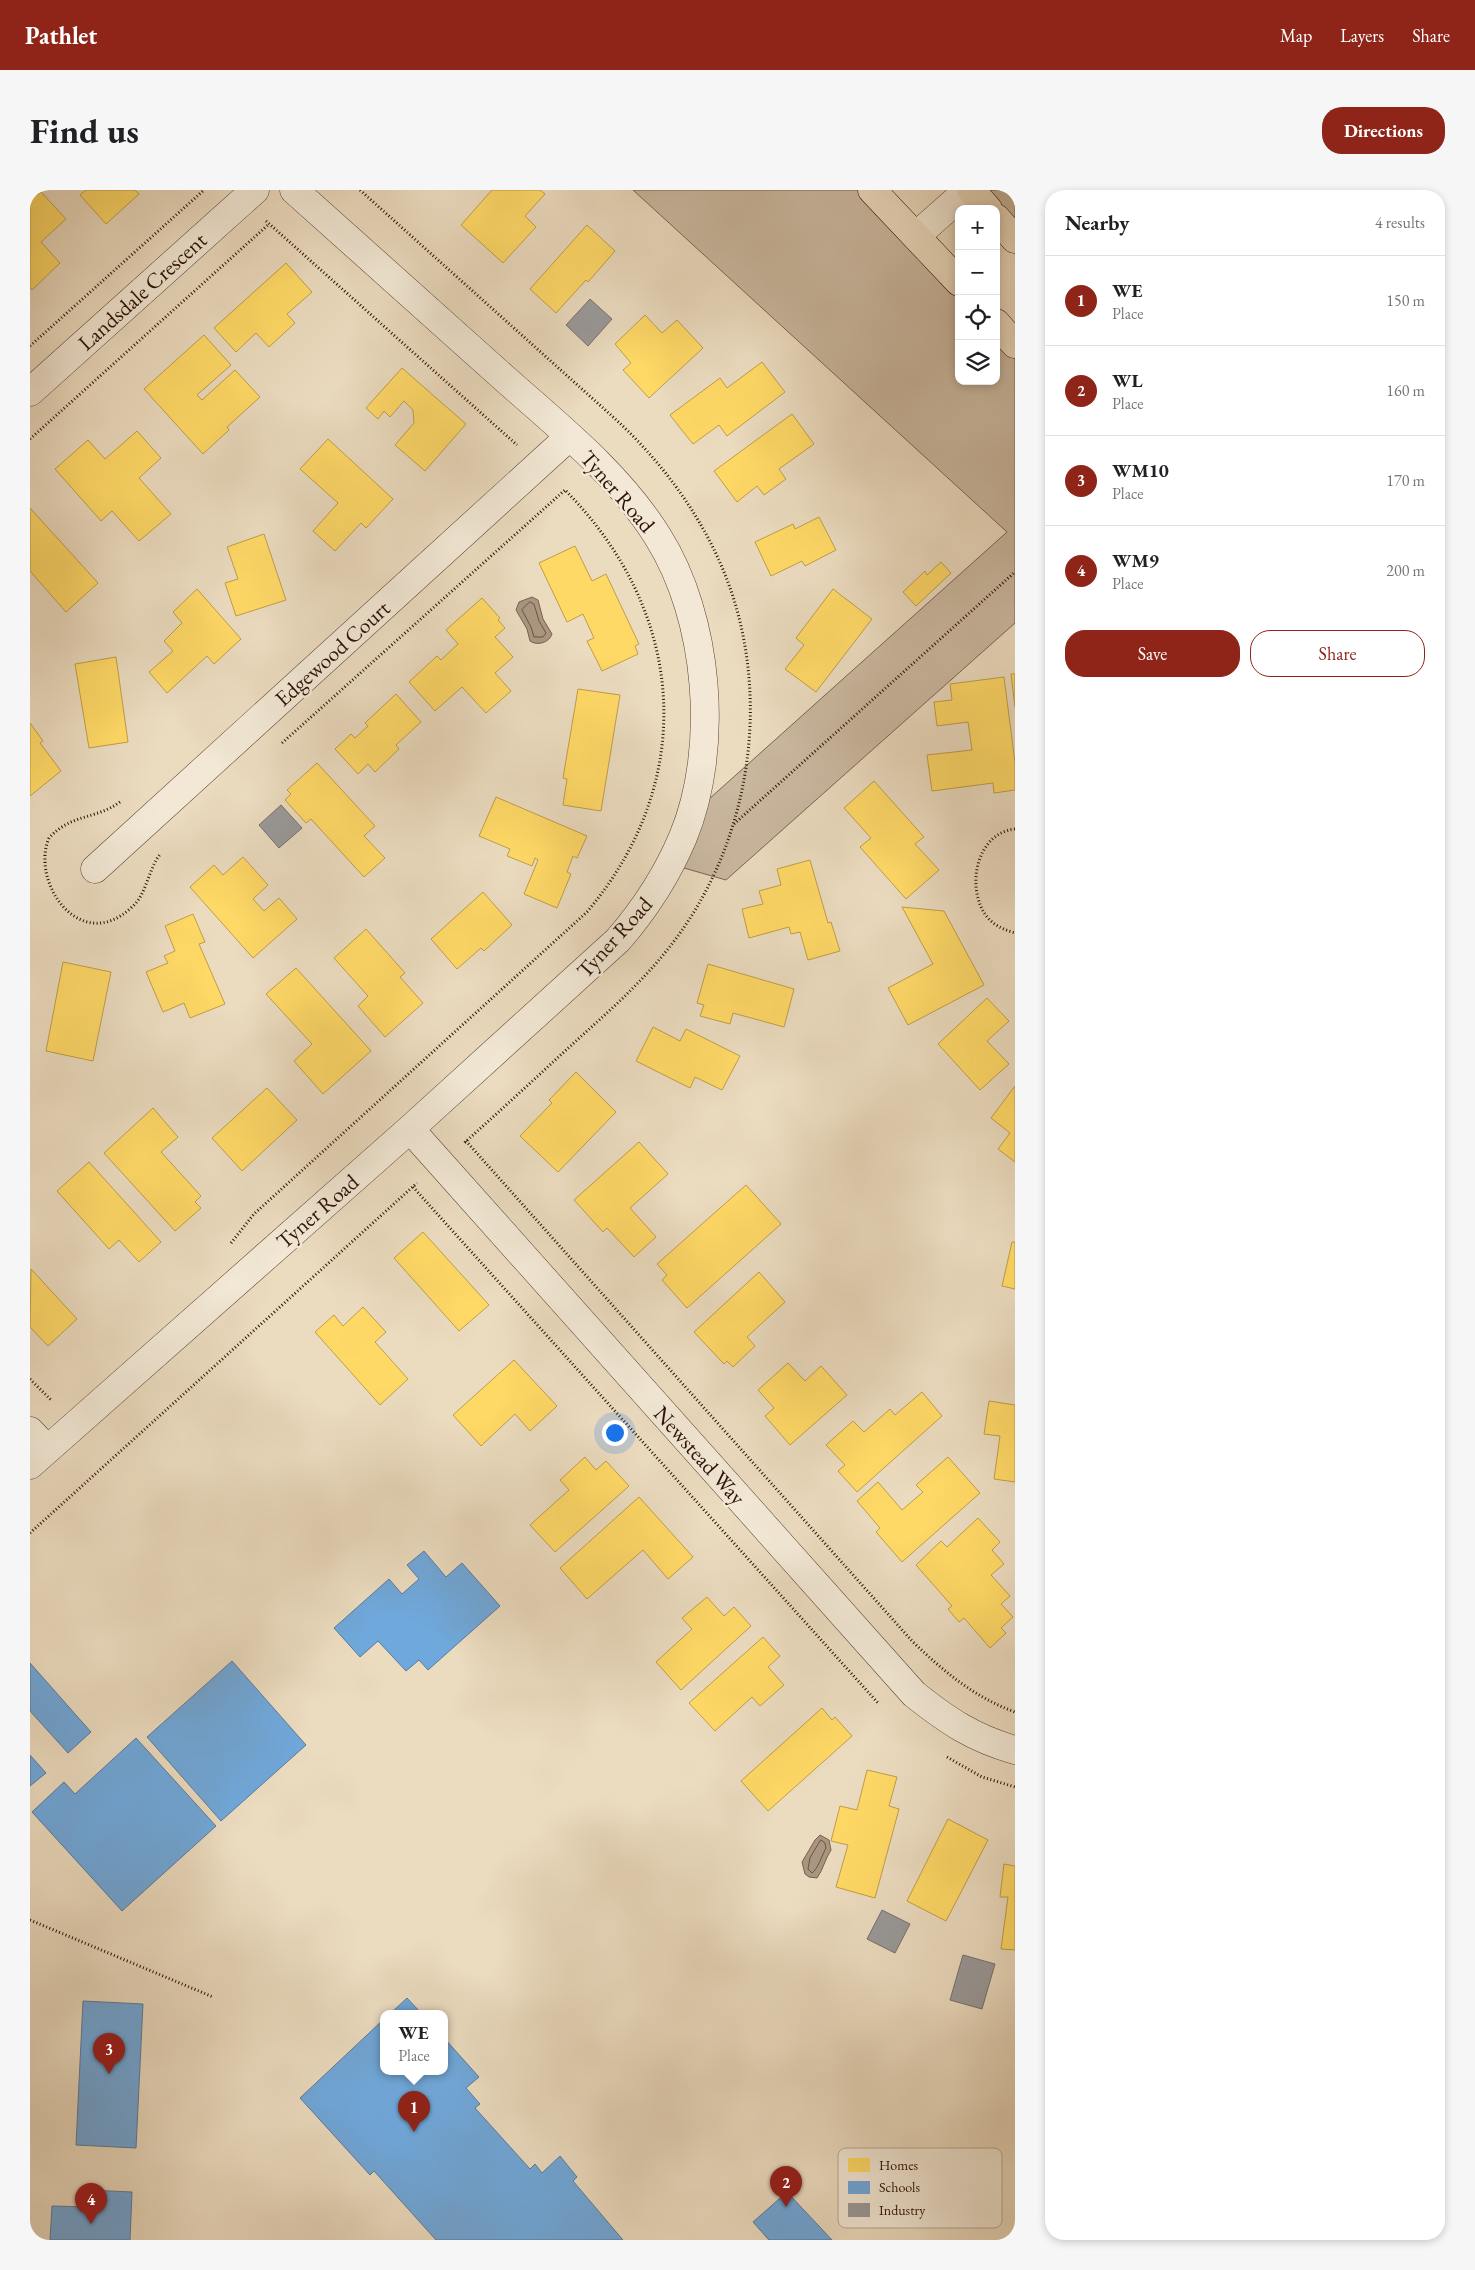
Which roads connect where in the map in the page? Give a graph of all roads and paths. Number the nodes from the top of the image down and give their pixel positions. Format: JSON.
{"nodes":[{"id":1,"x":204,"y":190,"type":"edge"},
{"id":2,"x":255,"y":190,"type":"edge"},
{"id":3,"x":294,"y":190,"type":"edge"},
{"id":4,"x":360,"y":190,"type":"edge"},
{"id":5,"x":872,"y":190,"type":"edge"},
{"id":6,"x":969,"y":190,"type":"edge"},
{"id":7,"x":984,"y":205,"type":"edge"},
{"id":8,"x":260,"y":216,"type":"dead end"},
{"id":9,"x":1000,"y":222,"type":"edge"},
{"id":10,"x":269,"y":224,"type":"junction"},
{"id":11,"x":916,"y":236,"type":"junction"},
{"id":12,"x":1015,"y":239,"type":"edge"},
{"id":13,"x":955,"y":278,"type":"edge"},
{"id":14,"x":1000,"y":327,"type":"edge"},
{"id":15,"x":1015,"y":344,"type":"edge"},
{"id":16,"x":30,"y":346,"type":"edge"},
{"id":17,"x":30,"y":392,"type":"edge"},
{"id":18,"x":569,"y":437,"type":"junction"},
{"id":19,"x":30,"y":439,"type":"edge"},
{"id":20,"x":523,"y":450,"type":"dead end"},
{"id":21,"x":560,"y":485,"type":"dead end"},
{"id":22,"x":1015,"y":572,"type":"edge"},
{"id":23,"x":734,"y":824,"type":"junction"},
{"id":24,"x":1015,"y":829,"type":"edge"},
{"id":25,"x":95,"y":870,"type":"dead end"},
{"id":26,"x":1015,"y":933,"type":"edge"},
{"id":27,"x":410,"y":1129,"type":"junction"},
{"id":28,"x":466,"y":1141,"type":"junction"},
{"id":29,"x":459,"y":1148,"type":"dead end"},
{"id":30,"x":420,"y":1181,"type":"dead end"},
{"id":31,"x":230,"y":1244,"type":"dead end"},
{"id":32,"x":30,"y":1379,"type":"edge"},
{"id":33,"x":59,"y":1395,"type":"dead end"},
{"id":34,"x":52,"y":1401,"type":"junction"},
{"id":35,"x":45,"y":1408,"type":"dead end"},
{"id":36,"x":36,"y":1448,"type":"edge"},
{"id":37,"x":30,"y":1533,"type":"edge"},
{"id":38,"x":1015,"y":1712,"type":"edge"},
{"id":39,"x":1015,"y":1750,"type":"edge"},
{"id":40,"x":30,"y":1920,"type":"edge"},
{"id":41,"x":213,"y":1997,"type":"dead end"}],
"edges":[{"from":1,"to":16,"type":"path"},
{"from":2,"to":17,"type":"street","name":"Landsdale Crescent"},
{"from":3,"to":18,"type":"street","name":"Tyner Road"},
{"from":4,"to":23,"type":"path"},
{"from":5,"to":11,"type":"main road"},
{"from":6,"to":7,"type":"main road"},
{"from":6,"to":11,"type":"street"},
{"from":8,"to":10,"type":"path"},
{"from":9,"to":12,"type":"main road"},
{"from":10,"to":19,"type":"path"},
{"from":10,"to":20,"type":"path"},
{"from":11,"to":13,"type":"main road"},
{"from":14,"to":15,"type":"main road"},
{"from":18,"to":25,"type":"street","name":"Edgewood Court"},
{"from":18,"to":27,"type":"street","name":"Tyner Road"},
{"from":21,"to":31,"type":"path"},
{"from":22,"to":23,"type":"path"},
{"from":23,"to":28,"type":"path"},
{"from":24,"to":26,"type":"path"},
{"from":27,"to":36,"type":"street","name":"Tyner Road"},
{"from":27,"to":39,"type":"street","name":"Newstead Way"},
{"from":28,"to":29,"type":"path"},
{"from":28,"to":38,"type":"path"},
{"from":30,"to":37,"type":"path"},
{"from":32,"to":34,"type":"path"},
{"from":33,"to":34,"type":"path"},
{"from":34,"to":35,"type":"path"},
{"from":40,"to":41,"type":"path"}]}
